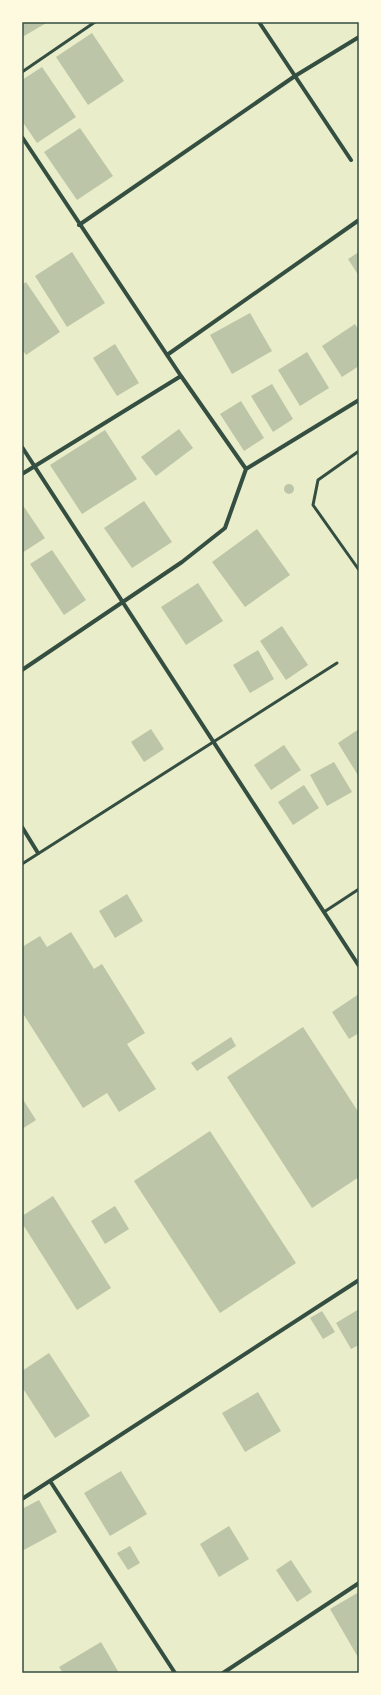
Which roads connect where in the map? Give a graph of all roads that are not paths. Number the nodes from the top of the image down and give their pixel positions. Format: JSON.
{"nodes":[{"id":1,"x":94,"y":22,"type":"edge"},
{"id":2,"x":259,"y":22,"type":"edge"},
{"id":3,"x":359,"y":37,"type":"edge"},
{"id":4,"x":22,"y":72,"type":"edge"},
{"id":5,"x":295,"y":76,"type":"junction"},
{"id":6,"x":22,"y":137,"type":"edge"},
{"id":7,"x":351,"y":160,"type":"dead end"},
{"id":8,"x":359,"y":220,"type":"edge"},
{"id":9,"x":79,"y":225,"type":"junction"},
{"id":10,"x":167,"y":355,"type":"junction"},
{"id":11,"x":181,"y":376,"type":"junction"},
{"id":12,"x":359,"y":400,"type":"edge"},
{"id":13,"x":22,"y":447,"type":"edge"},
{"id":14,"x":359,"y":451,"type":"edge"},
{"id":15,"x":35,"y":467,"type":"junction"},
{"id":16,"x":246,"y":469,"type":"junction"},
{"id":17,"x":22,"y":474,"type":"edge"},
{"id":18,"x":359,"y":570,"type":"edge"},
{"id":19,"x":123,"y":602,"type":"junction"},
{"id":20,"x":337,"y":662,"type":"dead end"},
{"id":21,"x":22,"y":670,"type":"edge"},
{"id":22,"x":214,"y":742,"type":"junction"},
{"id":23,"x":22,"y":827,"type":"edge"},
{"id":24,"x":38,"y":853,"type":"junction"},
{"id":25,"x":22,"y":864,"type":"edge"},
{"id":26,"x":359,"y":889,"type":"edge"},
{"id":27,"x":324,"y":912,"type":"junction"},
{"id":28,"x":359,"y":966,"type":"edge"},
{"id":29,"x":359,"y":1280,"type":"edge"},
{"id":30,"x":50,"y":1481,"type":"junction"},
{"id":31,"x":22,"y":1499,"type":"edge"},
{"id":32,"x":359,"y":1583,"type":"edge"},
{"id":33,"x":175,"y":1673,"type":"edge"},
{"id":34,"x":223,"y":1673,"type":"edge"}],
"edges":[{"from":1,"to":4,"type":"lane"},
{"from":2,"to":5,"type":"street"},
{"from":3,"to":5,"type":"street"},
{"from":5,"to":7,"type":"street"},
{"from":5,"to":9,"type":"street"},
{"from":6,"to":9,"type":"street"},
{"from":8,"to":10,"type":"street"},
{"from":9,"to":10,"type":"street"},
{"from":10,"to":11,"type":"street"},
{"from":11,"to":15,"type":"street"},
{"from":11,"to":16,"type":"street"},
{"from":12,"to":16,"type":"street"},
{"from":13,"to":15,"type":"street"},
{"from":14,"to":18,"type":"lane"},
{"from":15,"to":17,"type":"street"},
{"from":15,"to":19,"type":"street"},
{"from":16,"to":19,"type":"street"},
{"from":19,"to":21,"type":"street"},
{"from":19,"to":22,"type":"street"},
{"from":20,"to":22,"type":"lane"},
{"from":22,"to":24,"type":"lane"},
{"from":22,"to":27,"type":"street"},
{"from":23,"to":24,"type":"street"},
{"from":24,"to":25,"type":"lane"},
{"from":26,"to":27,"type":"lane"},
{"from":27,"to":28,"type":"street"},
{"from":29,"to":30,"type":"street"},
{"from":30,"to":31,"type":"street"},
{"from":30,"to":33,"type":"street"},
{"from":32,"to":34,"type":"street"}]}
